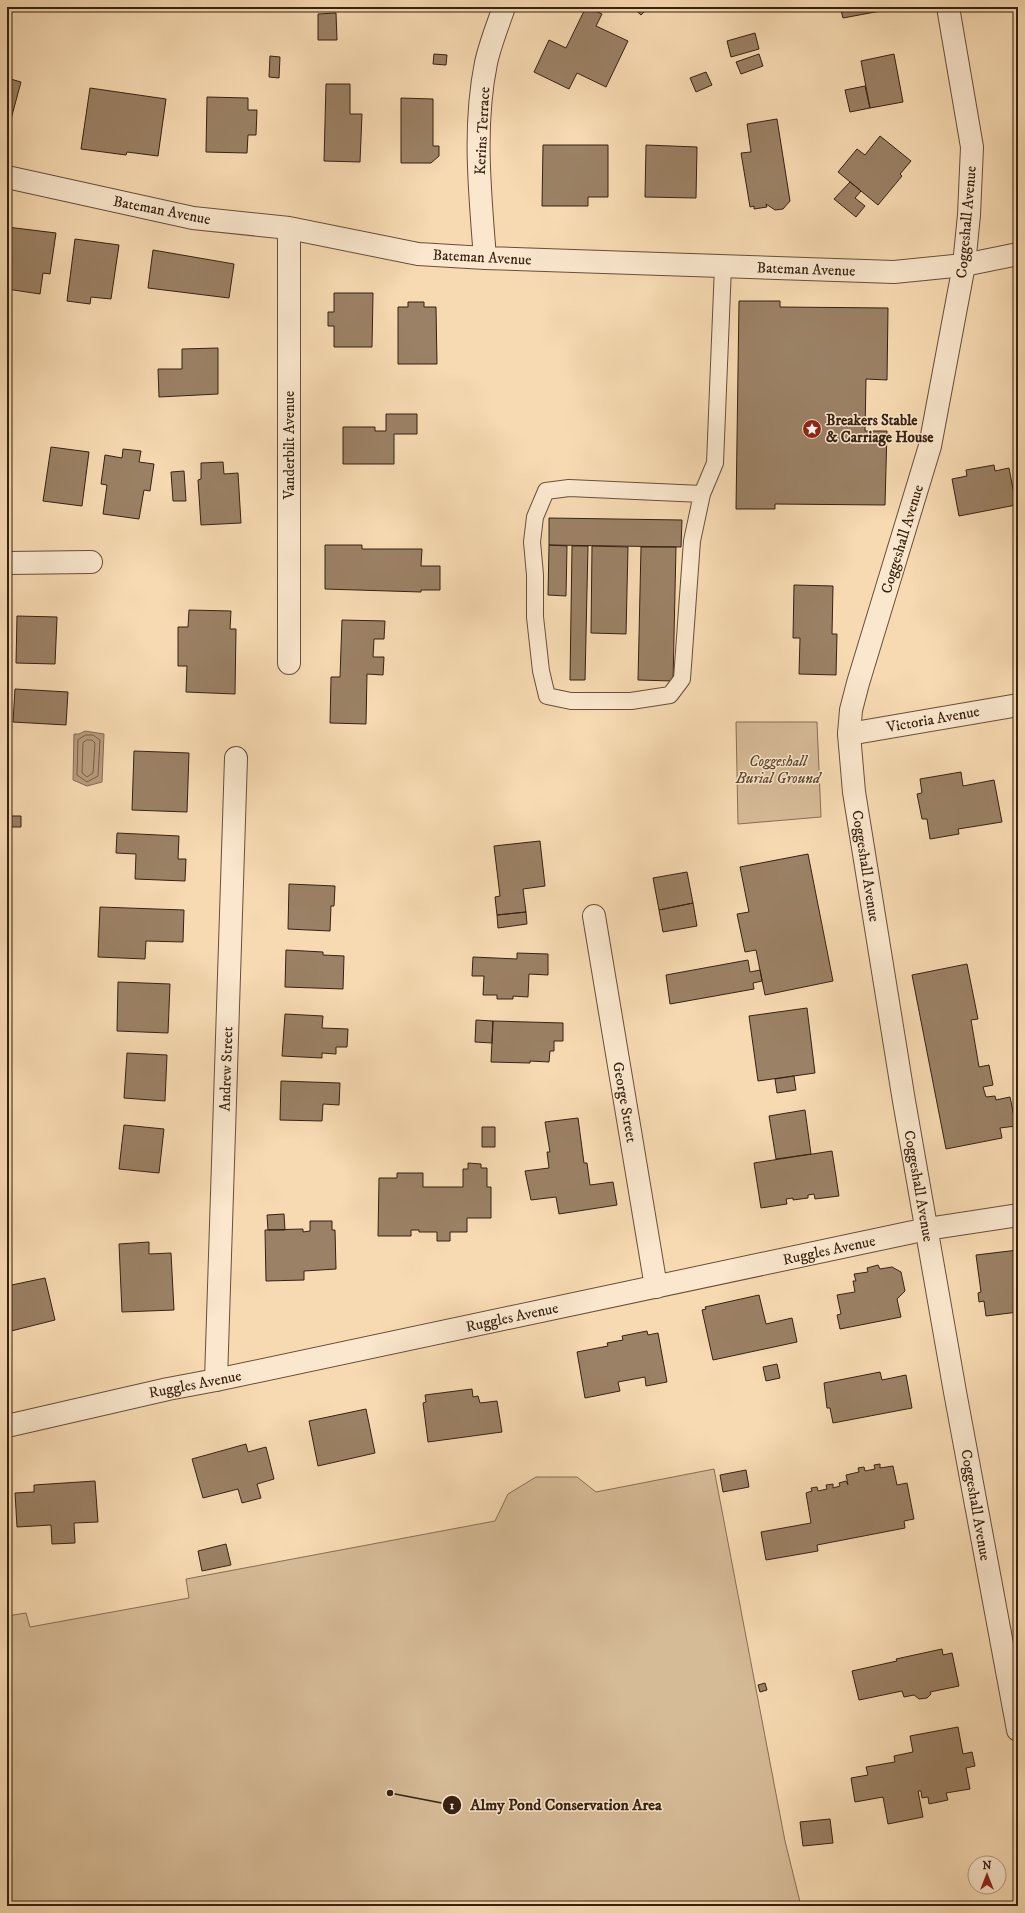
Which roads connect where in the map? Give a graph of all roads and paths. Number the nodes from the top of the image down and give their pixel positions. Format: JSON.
{"nodes":[{"id":1,"x":504,"y":7,"type":"edge"},
{"id":2,"x":948,"y":7,"type":"edge"},
{"id":3,"x":7,"y":177,"type":"edge"},
{"id":4,"x":289,"y":228,"type":"junction"},
{"id":5,"x":1018,"y":254,"type":"edge"},
{"id":6,"x":485,"y":258,"type":"junction"},
{"id":7,"x":964,"y":265,"type":"junction"},
{"id":8,"x":723,"y":266,"type":"junction"},
{"id":9,"x":702,"y":494,"type":"junction"},
{"id":10,"x":7,"y":562,"type":"edge"},
{"id":11,"x":91,"y":562,"type":"dead end"},
{"id":12,"x":289,"y":663,"type":"dead end"},
{"id":13,"x":1018,"y":705,"type":"edge"},
{"id":14,"x":849,"y":734,"type":"junction"},
{"id":15,"x":236,"y":758,"type":"dead end"},
{"id":16,"x":594,"y":916,"type":"dead end"},
{"id":17,"x":1018,"y":1215,"type":"edge"},
{"id":18,"x":927,"y":1229,"type":"junction"},
{"id":19,"x":656,"y":1287,"type":"junction"},
{"id":20,"x":216,"y":1380,"type":"junction"},
{"id":21,"x":7,"y":1426,"type":"edge"},
{"id":22,"x":1018,"y":1730,"type":"edge"}],
"edges":[{"from":1,"to":6,"type":"street","name":"Kerins Terrace"},
{"from":2,"to":7,"type":"street","name":"Coggeshall Avenue"},
{"from":3,"to":4,"type":"street","name":"Bateman Avenue"},
{"from":4,"to":6,"type":"street","name":"Bateman Avenue"},
{"from":4,"to":12,"type":"street","name":"Vanderbilt Avenue"},
{"from":5,"to":7,"type":"street","name":"Bateman Avenue"},
{"from":6,"to":8,"type":"street","name":"Bateman Avenue"},
{"from":7,"to":8,"type":"street","name":"Bateman Avenue"},
{"from":7,"to":14,"type":"street","name":"Coggeshall Avenue"},
{"from":8,"to":9,"type":"lane"},
{"from":9,"to":9,"type":"lane"},
{"from":10,"to":11,"type":"street"},
{"from":13,"to":14,"type":"street","name":"Victoria Avenue"},
{"from":14,"to":18,"type":"street","name":"Coggeshall Avenue"},
{"from":15,"to":20,"type":"street","name":"Andrew Street"},
{"from":16,"to":19,"type":"street","name":"George Street"},
{"from":17,"to":18,"type":"street","name":"Ruggles Avenue"},
{"from":18,"to":19,"type":"street","name":"Ruggles Avenue"},
{"from":18,"to":22,"type":"street","name":"Coggeshall Avenue"},
{"from":19,"to":20,"type":"street","name":"Ruggles Avenue"},
{"from":20,"to":21,"type":"street","name":"Ruggles Avenue"}]}
